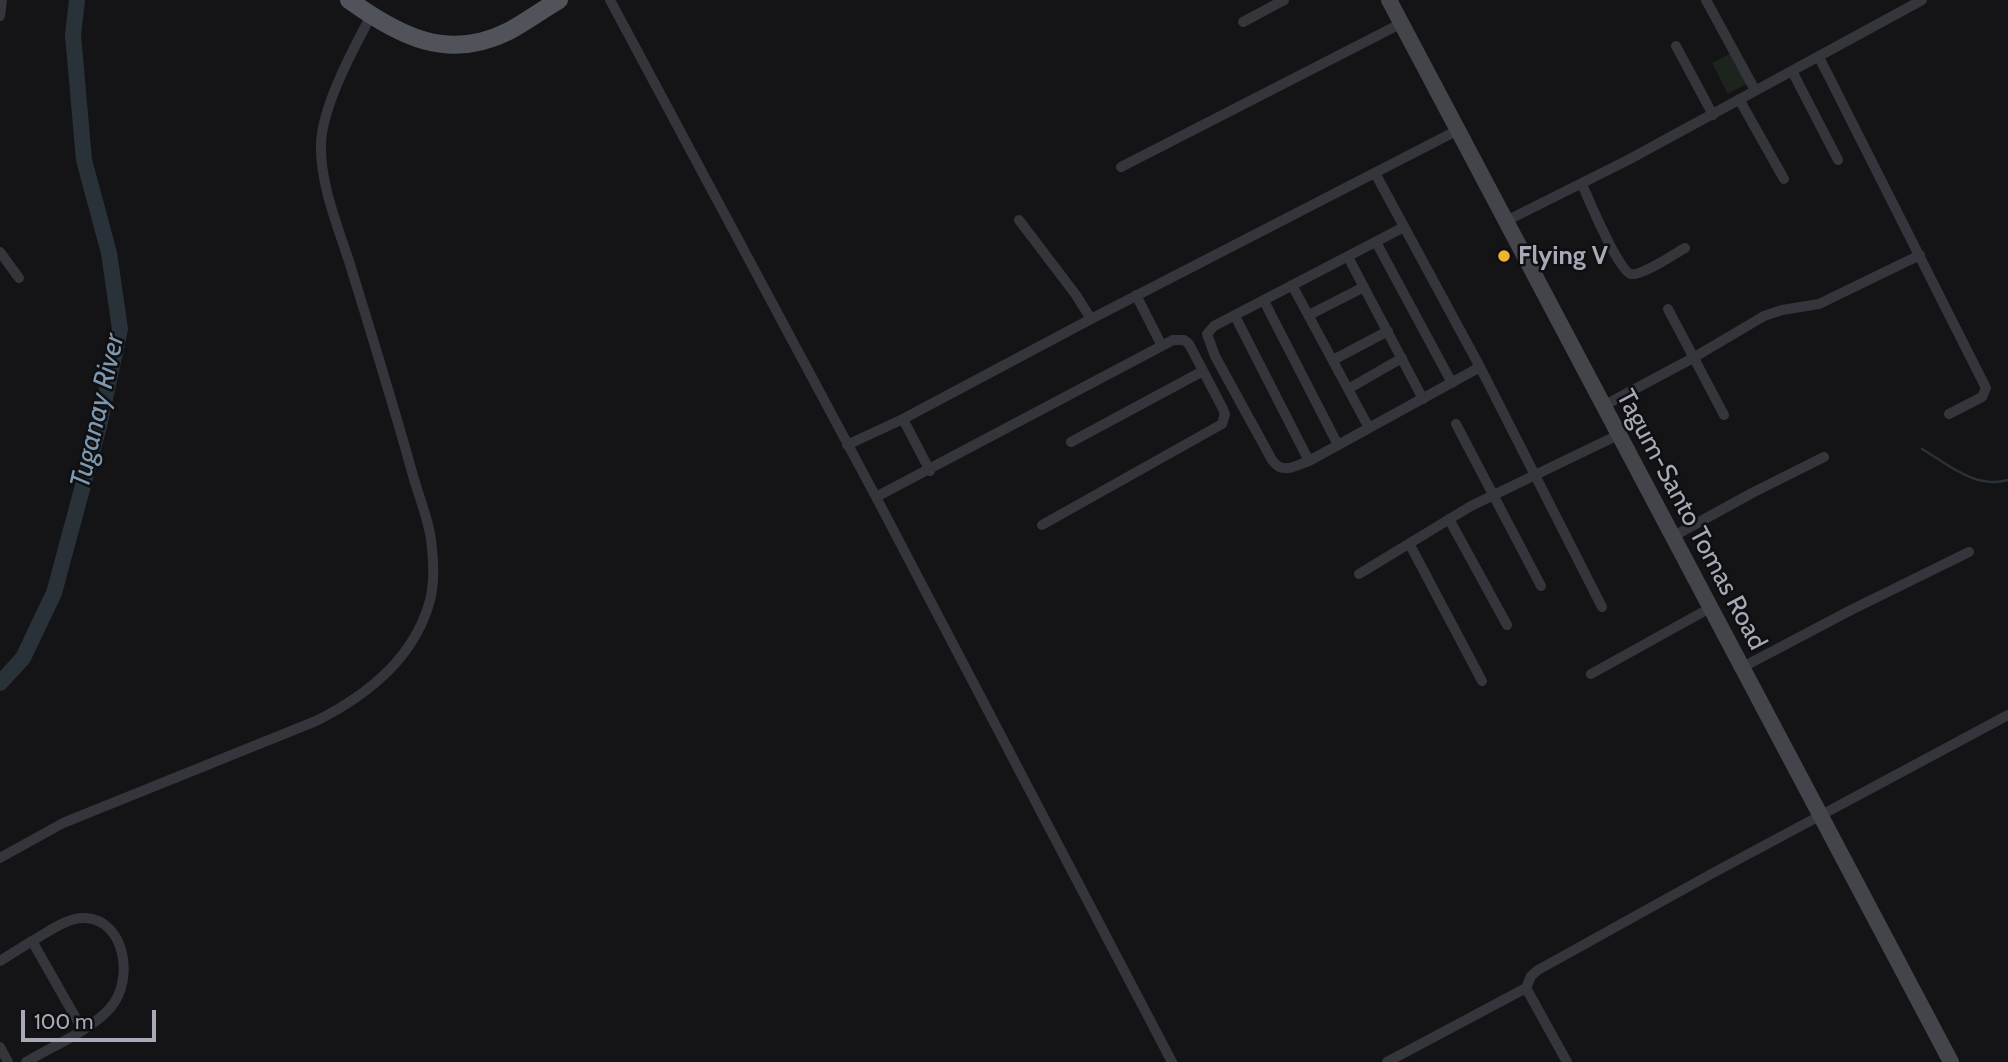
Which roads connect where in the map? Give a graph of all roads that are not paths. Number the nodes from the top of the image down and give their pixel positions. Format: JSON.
{"nodes":[{"id":1,"x":2,"y":0,"type":"edge"},
{"id":2,"x":349,"y":0,"type":"edge"},
{"id":3,"x":559,"y":0,"type":"edge"},
{"id":4,"x":610,"y":0,"type":"edge"},
{"id":5,"x":1284,"y":0,"type":"edge"},
{"id":6,"x":1390,"y":0,"type":"edge"},
{"id":7,"x":1706,"y":0,"type":"edge"},
{"id":8,"x":1922,"y":0,"type":"edge"},
{"id":9,"x":0,"y":16,"type":"edge"},
{"id":10,"x":371,"y":16,"type":"junction"},
{"id":11,"x":1242,"y":22,"type":"dead end"},
{"id":12,"x":1402,"y":23,"type":"junction"},
{"id":13,"x":1676,"y":46,"type":"dead end"},
{"id":14,"x":1819,"y":57,"type":"junction"},
{"id":15,"x":1793,"y":71,"type":"junction"},
{"id":16,"x":1755,"y":90,"type":"junction"},
{"id":17,"x":1739,"y":99,"type":"junction"},
{"id":18,"x":1713,"y":115,"type":"junction"},
{"id":19,"x":1458,"y":130,"type":"junction"},
{"id":20,"x":1838,"y":160,"type":"dead end"},
{"id":21,"x":1121,"y":167,"type":"dead end"},
{"id":22,"x":1375,"y":173,"type":"junction"},
{"id":23,"x":1784,"y":179,"type":"dead end"},
{"id":24,"x":1582,"y":184,"type":"junction"},
{"id":25,"x":1019,"y":220,"type":"dead end"},
{"id":26,"x":1506,"y":221,"type":"junction"},
{"id":27,"x":1404,"y":227,"type":"junction"},
{"id":28,"x":1376,"y":242,"type":"junction"},
{"id":29,"x":1685,"y":248,"type":"dead end"},
{"id":30,"x":0,"y":252,"type":"edge"},
{"id":31,"x":1920,"y":255,"type":"junction"},
{"id":32,"x":1348,"y":257,"type":"junction"},
{"id":33,"x":19,"y":278,"type":"dead end"},
{"id":34,"x":1292,"y":285,"type":"junction"},
{"id":35,"x":1364,"y":287,"type":"junction"},
{"id":36,"x":1136,"y":295,"type":"junction"},
{"id":37,"x":1264,"y":301,"type":"junction"},
{"id":38,"x":1668,"y":309,"type":"dead end"},
{"id":39,"x":1309,"y":315,"type":"junction"},
{"id":40,"x":1235,"y":316,"type":"junction"},
{"id":41,"x":1091,"y":319,"type":"junction"},
{"id":42,"x":1388,"y":331,"type":"junction"},
{"id":43,"x":1161,"y":346,"type":"junction"},
{"id":44,"x":1402,"y":358,"type":"junction"},
{"id":45,"x":1693,"y":358,"type":"junction"},
{"id":46,"x":1333,"y":360,"type":"junction"},
{"id":47,"x":1480,"y":367,"type":"junction"},
{"id":48,"x":1203,"y":371,"type":"junction"},
{"id":49,"x":1452,"y":383,"type":"junction"},
{"id":50,"x":1348,"y":389,"type":"junction"},
{"id":51,"x":1423,"y":399,"type":"junction"},
{"id":52,"x":1603,"y":406,"type":"junction"},
{"id":53,"x":1949,"y":414,"type":"dead end"},
{"id":54,"x":1724,"y":415,"type":"dead end"},
{"id":55,"x":903,"y":419,"type":"junction"},
{"id":56,"x":1456,"y":424,"type":"dead end"},
{"id":57,"x":1368,"y":428,"type":"junction"},
{"id":58,"x":1618,"y":435,"type":"junction"},
{"id":59,"x":1072,"y":442,"type":"dead end"},
{"id":60,"x":1338,"y":444,"type":"junction"},
{"id":61,"x":847,"y":445,"type":"junction"},
{"id":62,"x":1824,"y":457,"type":"dead end"},
{"id":63,"x":1309,"y":461,"type":"junction"},
{"id":64,"x":929,"y":471,"type":"junction"},
{"id":65,"x":1534,"y":477,"type":"junction"},
{"id":66,"x":1493,"y":495,"type":"junction"},
{"id":67,"x":876,"y":497,"type":"junction"},
{"id":68,"x":1450,"y":519,"type":"junction"},
{"id":69,"x":1042,"y":525,"type":"dead end"},
{"id":70,"x":1672,"y":537,"type":"junction"},
{"id":71,"x":1410,"y":545,"type":"junction"},
{"id":72,"x":1969,"y":552,"type":"dead end"},
{"id":73,"x":1359,"y":573,"type":"dead end"},
{"id":74,"x":1541,"y":586,"type":"dead end"},
{"id":75,"x":1602,"y":607,"type":"dead end"},
{"id":76,"x":1710,"y":608,"type":"junction"},
{"id":77,"x":1507,"y":625,"type":"dead end"},
{"id":78,"x":1741,"y":668,"type":"junction"},
{"id":79,"x":1591,"y":674,"type":"dead end"},
{"id":80,"x":1482,"y":681,"type":"dead end"},
{"id":81,"x":2008,"y":715,"type":"edge"},
{"id":82,"x":1819,"y":815,"type":"junction"},
{"id":83,"x":0,"y":858,"type":"edge"},
{"id":84,"x":32,"y":941,"type":"junction"},
{"id":85,"x":0,"y":961,"type":"edge"},
{"id":86,"x":1526,"y":988,"type":"junction"},
{"id":87,"x":82,"y":1029,"type":"junction"},
{"id":88,"x":0,"y":1047,"type":"edge"},
{"id":89,"x":9,"y":1062,"type":"edge"},
{"id":90,"x":26,"y":1062,"type":"edge"},
{"id":91,"x":1172,"y":1062,"type":"edge"},
{"id":92,"x":1387,"y":1062,"type":"edge"},
{"id":93,"x":1567,"y":1062,"type":"edge"},
{"id":94,"x":1951,"y":1062,"type":"edge"}],
"edges":[{"from":1,"to":9,"type":"street"},
{"from":2,"to":10,"type":"main road"},
{"from":3,"to":10,"type":"main road"},
{"from":4,"to":61,"type":"street"},
{"from":5,"to":11,"type":"street"},
{"from":6,"to":12,"type":"main road","name":"Tagum-Santo Tomas Road"},
{"from":7,"to":16,"type":"street"},
{"from":8,"to":14,"type":"street"},
{"from":10,"to":83,"type":"street"},
{"from":12,"to":19,"type":"main road","name":"Tagum-Santo Tomas Road"},
{"from":12,"to":21,"type":"street"},
{"from":13,"to":18,"type":"street"},
{"from":14,"to":15,"type":"street"},
{"from":14,"to":31,"type":"street"},
{"from":15,"to":16,"type":"street"},
{"from":15,"to":20,"type":"street"},
{"from":16,"to":17,"type":"street"},
{"from":17,"to":18,"type":"street"},
{"from":17,"to":23,"type":"street"},
{"from":18,"to":24,"type":"street"},
{"from":19,"to":22,"type":"street"},
{"from":19,"to":26,"type":"main road","name":"Tagum-Santo Tomas Road"},
{"from":22,"to":27,"type":"street"},
{"from":22,"to":36,"type":"street"},
{"from":24,"to":26,"type":"street"},
{"from":24,"to":29,"type":"street"},
{"from":25,"to":41,"type":"street"},
{"from":26,"to":52,"type":"main road","name":"Tagum-Santo Tomas Road"},
{"from":27,"to":28,"type":"street"},
{"from":27,"to":47,"type":"street"},
{"from":28,"to":32,"type":"street"},
{"from":28,"to":49,"type":"street"},
{"from":30,"to":33,"type":"street"},
{"from":31,"to":45,"type":"street"},
{"from":31,"to":53,"type":"street"},
{"from":32,"to":34,"type":"street"},
{"from":32,"to":35,"type":"street"},
{"from":34,"to":37,"type":"street"},
{"from":34,"to":39,"type":"street"},
{"from":35,"to":39,"type":"street"},
{"from":35,"to":42,"type":"street"},
{"from":36,"to":41,"type":"street"},
{"from":36,"to":43,"type":"street"},
{"from":37,"to":40,"type":"street"},
{"from":37,"to":60,"type":"street"},
{"from":38,"to":45,"type":"street"},
{"from":39,"to":46,"type":"street"},
{"from":40,"to":63,"type":"street"},
{"from":40,"to":63,"type":"street"},
{"from":41,"to":55,"type":"street"},
{"from":42,"to":44,"type":"street"},
{"from":42,"to":46,"type":"street"},
{"from":43,"to":48,"type":"street"},
{"from":43,"to":64,"type":"street"},
{"from":44,"to":50,"type":"street"},
{"from":44,"to":51,"type":"street"},
{"from":45,"to":52,"type":"street"},
{"from":45,"to":54,"type":"street"},
{"from":46,"to":50,"type":"street"},
{"from":47,"to":49,"type":"street"},
{"from":47,"to":65,"type":"street"},
{"from":48,"to":59,"type":"street"},
{"from":48,"to":69,"type":"street"},
{"from":49,"to":51,"type":"street"},
{"from":50,"to":57,"type":"street"},
{"from":51,"to":57,"type":"street"},
{"from":52,"to":58,"type":"main road","name":"Tagum-Santo Tomas Road"},
{"from":55,"to":61,"type":"street"},
{"from":55,"to":64,"type":"street"},
{"from":56,"to":66,"type":"street"},
{"from":57,"to":60,"type":"street"},
{"from":58,"to":65,"type":"street"},
{"from":58,"to":70,"type":"main road","name":"Tagum-Santo Tomas Road"},
{"from":60,"to":63,"type":"street"},
{"from":61,"to":67,"type":"street"},
{"from":62,"to":70,"type":"street"},
{"from":64,"to":67,"type":"street"},
{"from":65,"to":66,"type":"street"},
{"from":65,"to":75,"type":"street"},
{"from":66,"to":68,"type":"street"},
{"from":66,"to":74,"type":"street"},
{"from":67,"to":91,"type":"street"},
{"from":68,"to":71,"type":"street"},
{"from":68,"to":77,"type":"street"},
{"from":70,"to":76,"type":"main road","name":"Tagum-Santo Tomas Road"},
{"from":71,"to":73,"type":"street"},
{"from":71,"to":80,"type":"street"},
{"from":72,"to":78,"type":"street"},
{"from":76,"to":78,"type":"main road","name":"Tagum-Santo Tomas Road"},
{"from":76,"to":79,"type":"street"},
{"from":78,"to":82,"type":"main road","name":"Tagum-Santo Tomas Road"},
{"from":81,"to":82,"type":"street"},
{"from":82,"to":86,"type":"street"},
{"from":82,"to":94,"type":"main road","name":"Tagum-Santo Tomas Road"},
{"from":84,"to":85,"type":"street"},
{"from":84,"to":87,"type":"street"},
{"from":84,"to":87,"type":"street"},
{"from":86,"to":92,"type":"street"},
{"from":86,"to":93,"type":"street"},
{"from":87,"to":90,"type":"street"},
{"from":88,"to":89,"type":"street"}]}
